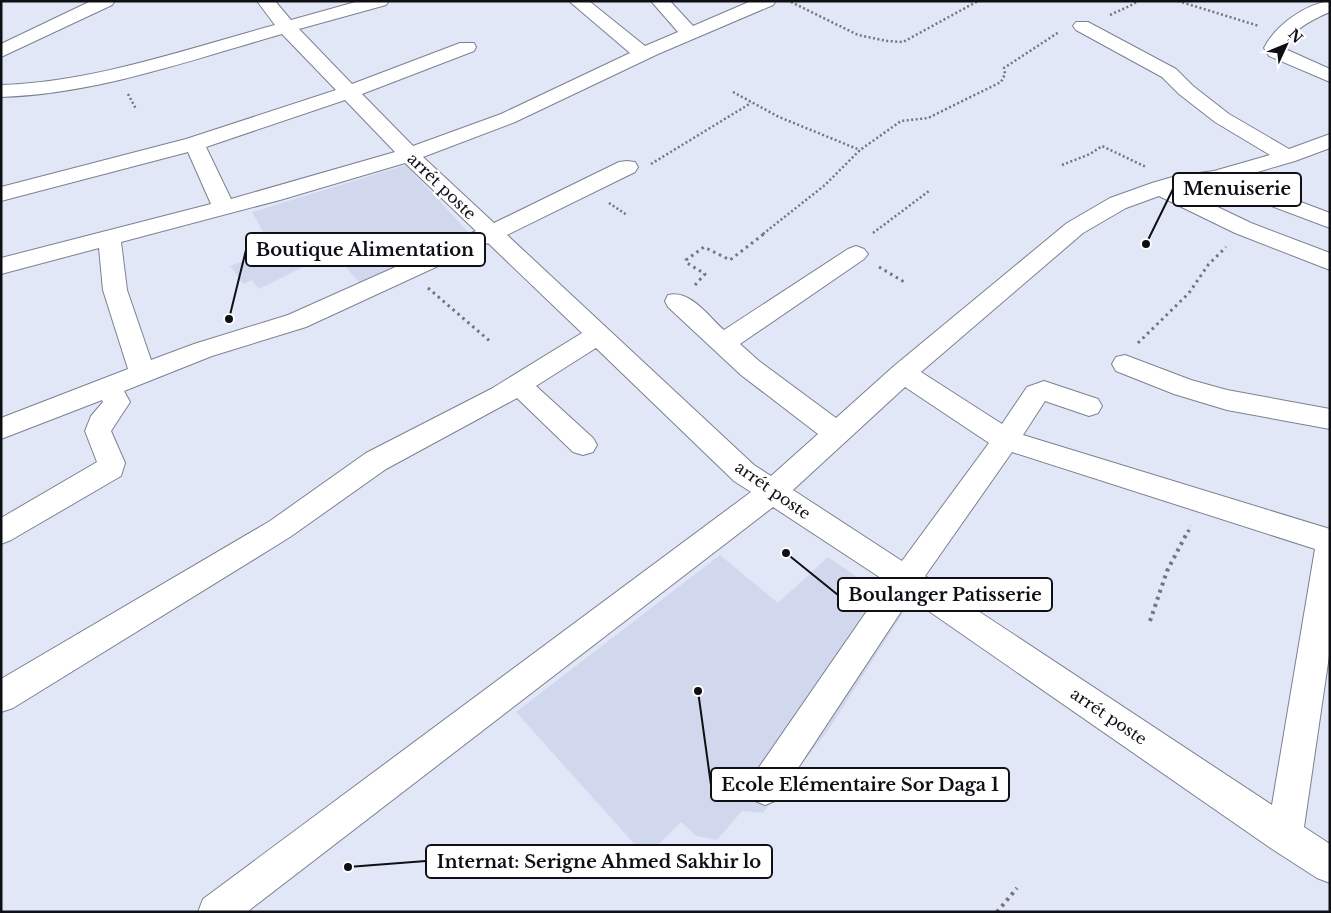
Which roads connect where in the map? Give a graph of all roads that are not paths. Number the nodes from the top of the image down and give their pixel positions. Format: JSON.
{"nodes":[{"id":1,"x":106,"y":1,"type":"edge"},
{"id":2,"x":266,"y":1,"type":"edge"},
{"id":3,"x":380,"y":1,"type":"edge"},
{"id":4,"x":578,"y":1,"type":"edge"},
{"id":5,"x":660,"y":1,"type":"edge"},
{"id":6,"x":767,"y":1,"type":"edge"},
{"id":7,"x":1305,"y":1,"type":"edge"},
{"id":8,"x":1328,"y":6,"type":"edge"},
{"id":9,"x":1082,"y":26,"type":"road end"},
{"id":10,"x":287,"y":28,"type":"junction"},
{"id":11,"x":690,"y":34,"type":"junction"},
{"id":12,"x":467,"y":47,"type":"dead end"},
{"id":13,"x":1,"y":51,"type":"edge"},
{"id":14,"x":643,"y":54,"type":"junction"},
{"id":15,"x":1330,"y":76,"type":"edge"},
{"id":16,"x":3,"y":93,"type":"edge"},
{"id":17,"x":351,"y":93,"type":"junction"},
{"id":18,"x":1330,"y":140,"type":"edge"},
{"id":19,"x":194,"y":143,"type":"junction"},
{"id":20,"x":409,"y":155,"type":"junction"},
{"id":21,"x":1288,"y":157,"type":"junction"},
{"id":22,"x":627,"y":167,"type":"road end"},
{"id":23,"x":1215,"y":176,"type":"junction"},
{"id":24,"x":1168,"y":186,"type":"junction"},
{"id":25,"x":1,"y":194,"type":"edge"},
{"id":26,"x":224,"y":208,"type":"junction"},
{"id":27,"x":1330,"y":221,"type":"edge"},
{"id":28,"x":490,"y":233,"type":"junction"},
{"id":29,"x":109,"y":239,"type":"junction"},
{"id":30,"x":856,"y":254,"type":"road end"},
{"id":31,"x":1330,"y":262,"type":"edge"},
{"id":32,"x":1,"y":266,"type":"edge"},
{"id":33,"x":676,"y":301,"type":"road end"},
{"id":34,"x":598,"y":335,"type":"junction"},
{"id":35,"x":723,"y":343,"type":"junction"},
{"id":36,"x":1124,"y":364,"type":"road end"},
{"id":37,"x":142,"y":372,"type":"junction"},
{"id":38,"x":903,"y":373,"type":"junction"},
{"id":39,"x":519,"y":385,"type":"junction"},
{"id":40,"x":107,"y":386,"type":"junction"},
{"id":41,"x":1089,"y":406,"type":"dead end"},
{"id":42,"x":1330,"y":419,"type":"edge"},
{"id":43,"x":1,"y":429,"type":"edge"},
{"id":44,"x":836,"y":433,"type":"junction"},
{"id":45,"x":1006,"y":440,"type":"junction"},
{"id":46,"x":583,"y":445,"type":"dead end"},
{"id":47,"x":773,"y":490,"type":"junction"},
{"id":48,"x":1,"y":532,"type":"edge"},
{"id":49,"x":1330,"y":541,"type":"edge"},
{"id":50,"x":1330,"y":546,"type":"edge"},
{"id":51,"x":906,"y":579,"type":"junction"},
{"id":52,"x":1,"y":697,"type":"edge"},
{"id":53,"x":765,"y":788,"type":"dead end"},
{"id":54,"x":1285,"y":836,"type":"junction"},
{"id":55,"x":1330,"y":865,"type":"edge"},
{"id":56,"x":216,"y":912,"type":"edge"}],
"edges":[{"from":1,"to":13,"type":"street"},
{"from":2,"to":10,"type":"street","name":"arrét poste"},
{"from":3,"to":10,"type":"street"},
{"from":4,"to":14,"type":"street"},
{"from":5,"to":11,"type":"street"},
{"from":6,"to":11,"type":"street"},
{"from":7,"to":8,"type":"street"},
{"from":8,"to":15,"type":"street"},
{"from":9,"to":21,"type":"street"},
{"from":10,"to":16,"type":"street"},
{"from":10,"to":17,"type":"street","name":"arrét poste"},
{"from":11,"to":14,"type":"street"},
{"from":12,"to":17,"type":"street"},
{"from":14,"to":20,"type":"street"},
{"from":17,"to":19,"type":"street"},
{"from":17,"to":20,"type":"street","name":"arrét poste"},
{"from":18,"to":21,"type":"street"},
{"from":19,"to":25,"type":"street"},
{"from":19,"to":26,"type":"street"},
{"from":20,"to":26,"type":"street"},
{"from":20,"to":28,"type":"street","name":"arrét poste"},
{"from":21,"to":23,"type":"street"},
{"from":22,"to":28,"type":"street"},
{"from":23,"to":24,"type":"street"},
{"from":23,"to":27,"type":"street"},
{"from":24,"to":31,"type":"street"},
{"from":24,"to":38,"type":"street"},
{"from":26,"to":29,"type":"street"},
{"from":28,"to":34,"type":"street","name":"arrét poste"},
{"from":28,"to":37,"type":"street"},
{"from":29,"to":32,"type":"street"},
{"from":29,"to":37,"type":"street"},
{"from":30,"to":35,"type":"street"},
{"from":33,"to":35,"type":"street"},
{"from":34,"to":39,"type":"street"},
{"from":34,"to":47,"type":"street","name":"arrét poste"},
{"from":35,"to":44,"type":"street"},
{"from":36,"to":42,"type":"street"},
{"from":37,"to":40,"type":"street"},
{"from":38,"to":44,"type":"street"},
{"from":38,"to":45,"type":"street"},
{"from":39,"to":46,"type":"street"},
{"from":39,"to":52,"type":"street"},
{"from":40,"to":43,"type":"street"},
{"from":40,"to":48,"type":"street"},
{"from":41,"to":45,"type":"street"},
{"from":44,"to":47,"type":"street"},
{"from":45,"to":49,"type":"street"},
{"from":45,"to":51,"type":"street"},
{"from":47,"to":51,"type":"street","name":"arrét poste"},
{"from":47,"to":56,"type":"street"},
{"from":50,"to":54,"type":"street"},
{"from":51,"to":53,"type":"street"},
{"from":51,"to":54,"type":"street","name":"arrét poste"},
{"from":54,"to":55,"type":"street","name":"arrét poste"}]}
